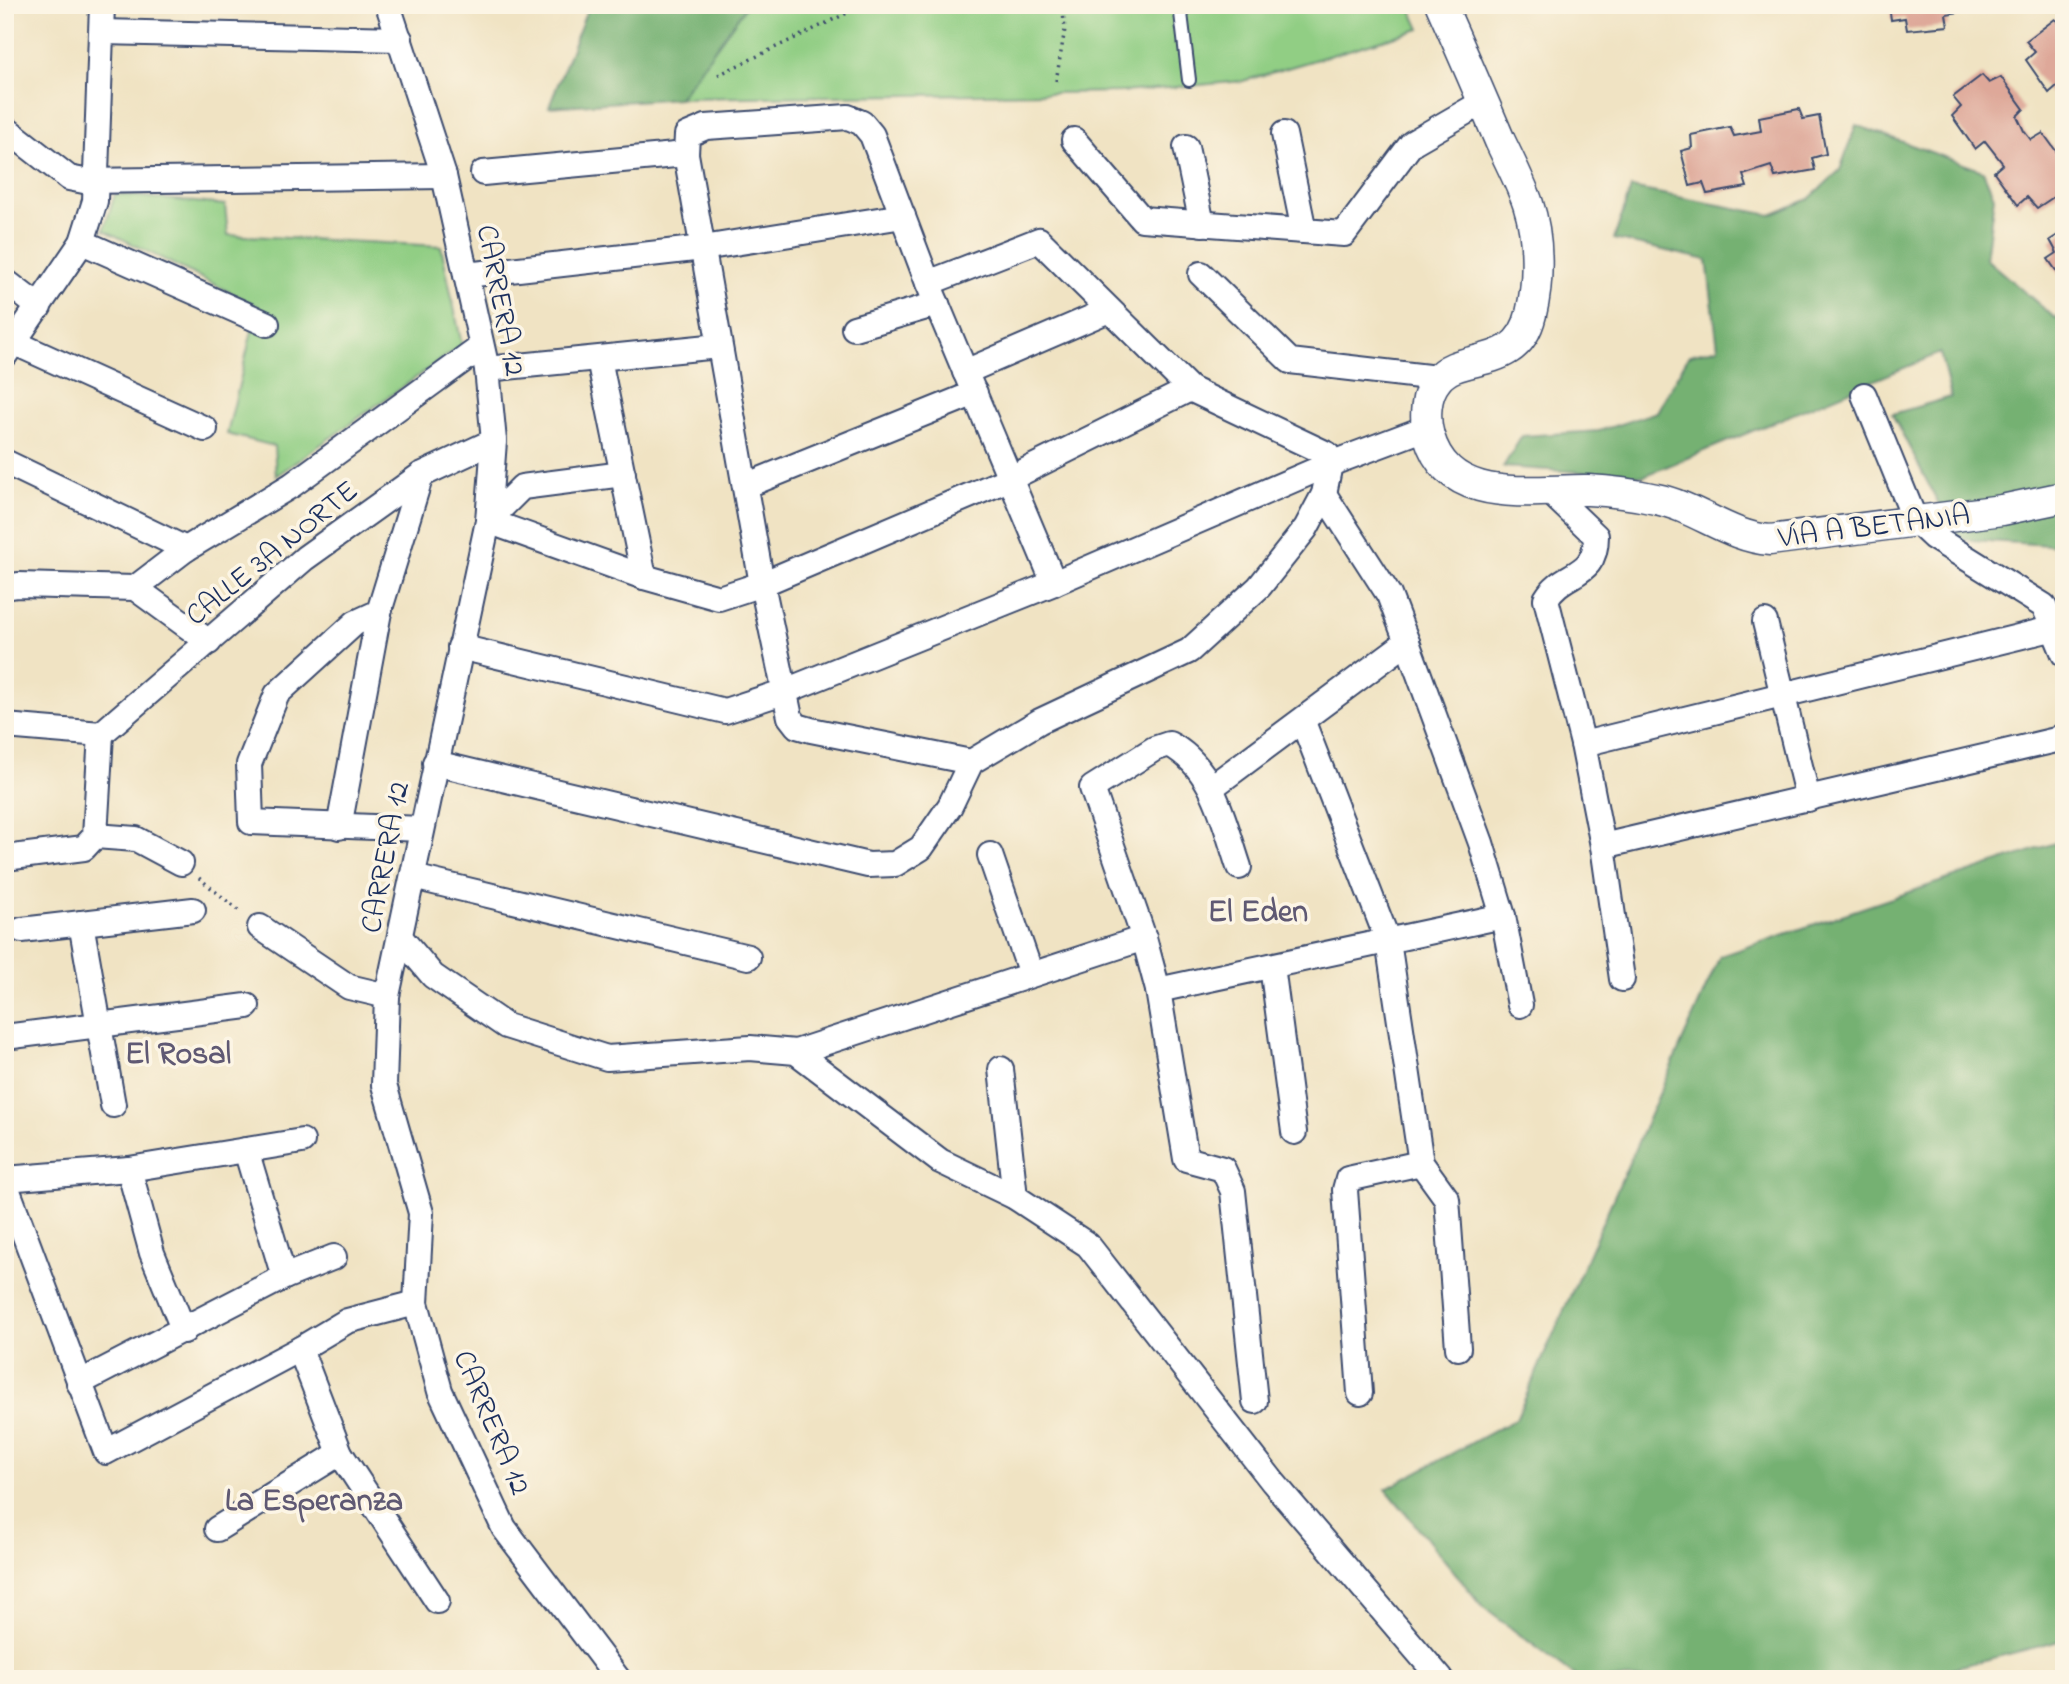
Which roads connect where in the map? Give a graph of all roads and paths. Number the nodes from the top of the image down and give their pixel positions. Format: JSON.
{"nodes":[{"id":1,"x":102,"y":5,"type":"edge"},
{"id":2,"x":388,"y":5,"type":"edge"},
{"id":3,"x":864,"y":5,"type":"edge"},
{"id":4,"x":1062,"y":5,"type":"edge"},
{"id":5,"x":1180,"y":5,"type":"edge"},
{"id":6,"x":1441,"y":5,"type":"edge"},
{"id":7,"x":102,"y":32,"type":"junction"},
{"id":8,"x":400,"y":39,"type":"junction"},
{"id":9,"x":718,"y":75,"type":"dead end"},
{"id":10,"x":1056,"y":80,"type":"dead end"},
{"id":11,"x":1189,"y":80,"type":"dead end"},
{"id":12,"x":1483,"y":102,"type":"junction"},
{"id":13,"x":5,"y":128,"type":"edge"},
{"id":14,"x":1284,"y":134,"type":"dead end"},
{"id":15,"x":1074,"y":140,"type":"dead end"},
{"id":16,"x":1186,"y":147,"type":"dead end"},
{"id":17,"x":685,"y":154,"type":"junction"},
{"id":18,"x":484,"y":173,"type":"dead end"},
{"id":19,"x":444,"y":177,"type":"junction"},
{"id":20,"x":97,"y":180,"type":"junction"},
{"id":21,"x":903,"y":216,"type":"junction"},
{"id":22,"x":1202,"y":224,"type":"junction"},
{"id":23,"x":1304,"y":232,"type":"junction"},
{"id":24,"x":82,"y":242,"type":"junction"},
{"id":25,"x":703,"y":248,"type":"junction"},
{"id":26,"x":1202,"y":274,"type":"dead end"},
{"id":27,"x":467,"y":275,"type":"junction"},
{"id":28,"x":5,"y":281,"type":"edge"},
{"id":29,"x":932,"y":294,"type":"junction"},
{"id":30,"x":39,"y":307,"type":"junction"},
{"id":31,"x":1109,"y":310,"type":"junction"},
{"id":32,"x":267,"y":324,"type":"dead end"},
{"id":33,"x":854,"y":328,"type":"dead end"},
{"id":34,"x":719,"y":346,"type":"junction"},
{"id":35,"x":10,"y":349,"type":"edge"},
{"id":36,"x":484,"y":358,"type":"junction"},
{"id":37,"x":599,"y":359,"type":"junction"},
{"id":38,"x":1437,"y":379,"type":"junction"},
{"id":39,"x":970,"y":382,"type":"junction"},
{"id":40,"x":1190,"y":389,"type":"junction"},
{"id":41,"x":1864,"y":395,"type":"dead end"},
{"id":42,"x":1426,"y":428,"type":"junction"},
{"id":43,"x":205,"y":429,"type":"dead end"},
{"id":44,"x":494,"y":441,"type":"junction"},
{"id":45,"x":5,"y":462,"type":"edge"},
{"id":46,"x":1330,"y":464,"type":"junction"},
{"id":47,"x":623,"y":474,"type":"junction"},
{"id":48,"x":421,"y":475,"type":"junction"},
{"id":49,"x":1011,"y":478,"type":"junction"},
{"id":50,"x":745,"y":486,"type":"junction"},
{"id":51,"x":1549,"y":491,"type":"junction"},
{"id":52,"x":1324,"y":494,"type":"junction"},
{"id":53,"x":2064,"y":498,"type":"edge"},
{"id":54,"x":1915,"y":520,"type":"junction"},
{"id":55,"x":488,"y":521,"type":"junction"},
{"id":56,"x":186,"y":548,"type":"junction"},
{"id":57,"x":644,"y":577,"type":"junction"},
{"id":58,"x":1054,"y":583,"type":"junction"},
{"id":59,"x":762,"y":584,"type":"junction"},
{"id":60,"x":5,"y":587,"type":"edge"},
{"id":61,"x":135,"y":588,"type":"junction"},
{"id":62,"x":379,"y":612,"type":"junction"},
{"id":63,"x":1765,"y":622,"type":"dead end"},
{"id":64,"x":2055,"y":628,"type":"junction"},
{"id":65,"x":209,"y":642,"type":"junction"},
{"id":66,"x":1407,"y":642,"type":"junction"},
{"id":67,"x":460,"y":647,"type":"junction"},
{"id":68,"x":2064,"y":654,"type":"edge"},
{"id":69,"x":783,"y":692,"type":"junction"},
{"id":70,"x":1782,"y":696,"type":"junction"},
{"id":71,"x":1303,"y":722,"type":"junction"},
{"id":72,"x":5,"y":726,"type":"edge"},
{"id":73,"x":101,"y":734,"type":"junction"},
{"id":74,"x":2064,"y":735,"type":"edge"},
{"id":75,"x":1583,"y":744,"type":"junction"},
{"id":76,"x":971,"y":762,"type":"junction"},
{"id":77,"x":435,"y":763,"type":"junction"},
{"id":78,"x":1212,"y":787,"type":"junction"},
{"id":79,"x":1808,"y":799,"type":"junction"},
{"id":80,"x":340,"y":827,"type":"junction"},
{"id":81,"x":422,"y":829,"type":"junction"},
{"id":82,"x":95,"y":836,"type":"junction"},
{"id":83,"x":1603,"y":846,"type":"junction"},
{"id":84,"x":990,"y":855,"type":"dead end"},
{"id":85,"x":5,"y":858,"type":"edge"},
{"id":86,"x":181,"y":863,"type":"joint"},
{"id":87,"x":1239,"y":867,"type":"dead end"},
{"id":88,"x":413,"y":877,"type":"junction"},
{"id":89,"x":193,"y":909,"type":"dead end"},
{"id":90,"x":1503,"y":916,"type":"junction"},
{"id":91,"x":81,"y":923,"type":"junction"},
{"id":92,"x":260,"y":927,"type":"joint"},
{"id":93,"x":22,"y":930,"type":"dead end"},
{"id":94,"x":400,"y":937,"type":"junction"},
{"id":95,"x":1144,"y":938,"type":"junction"},
{"id":96,"x":1388,"y":941,"type":"junction"},
{"id":97,"x":748,"y":957,"type":"dead end"},
{"id":98,"x":1272,"y":966,"type":"junction"},
{"id":99,"x":1031,"y":974,"type":"junction"},
{"id":100,"x":1622,"y":979,"type":"dead end"},
{"id":101,"x":1158,"y":990,"type":"junction"},
{"id":102,"x":387,"y":996,"type":"junction"},
{"id":103,"x":1520,"y":1005,"type":"dead end"},
{"id":104,"x":247,"y":1006,"type":"dead end"},
{"id":105,"x":98,"y":1025,"type":"junction"},
{"id":106,"x":5,"y":1037,"type":"edge"},
{"id":107,"x":796,"y":1052,"type":"junction"},
{"id":108,"x":1001,"y":1069,"type":"dead end"},
{"id":109,"x":113,"y":1105,"type":"dead end"},
{"id":110,"x":1294,"y":1132,"type":"dead end"},
{"id":111,"x":302,"y":1141,"type":"dead end"},
{"id":112,"x":246,"y":1150,"type":"junction"},
{"id":113,"x":1421,"y":1163,"type":"junction"},
{"id":114,"x":129,"y":1169,"type":"junction"},
{"id":115,"x":5,"y":1181,"type":"edge"},
{"id":116,"x":1015,"y":1197,"type":"junction"},
{"id":117,"x":334,"y":1257,"type":"dead end"},
{"id":118,"x":284,"y":1277,"type":"junction"},
{"id":119,"x":416,"y":1303,"type":"junction"},
{"id":120,"x":184,"y":1331,"type":"junction"},
{"id":121,"x":1458,"y":1348,"type":"dead end"},
{"id":122,"x":300,"y":1349,"type":"junction"},
{"id":123,"x":79,"y":1383,"type":"junction"},
{"id":124,"x":1360,"y":1393,"type":"dead end"},
{"id":125,"x":1255,"y":1401,"type":"dead end"},
{"id":126,"x":340,"y":1453,"type":"junction"},
{"id":127,"x":217,"y":1529,"type":"dead end"},
{"id":128,"x":437,"y":1601,"type":"dead end"},
{"id":129,"x":618,"y":1679,"type":"edge"},
{"id":130,"x":1441,"y":1679,"type":"edge"}],
"edges":[{"from":1,"to":7,"type":"street"},
{"from":2,"to":8,"type":"street","name":"CARRERA 12"},
{"from":3,"to":9,"type":"path"},
{"from":4,"to":10,"type":"path"},
{"from":5,"to":11,"type":"lane"},
{"from":6,"to":12,"type":"street"},
{"from":7,"to":8,"type":"street"},
{"from":7,"to":20,"type":"street"},
{"from":8,"to":19,"type":"street","name":"CARRERA 12"},
{"from":12,"to":23,"type":"street"},
{"from":12,"to":38,"type":"street"},
{"from":13,"to":20,"type":"street"},
{"from":14,"to":23,"type":"street"},
{"from":15,"to":22,"type":"street"},
{"from":16,"to":22,"type":"street"},
{"from":17,"to":18,"type":"street"},
{"from":17,"to":21,"type":"street"},
{"from":17,"to":25,"type":"street"},
{"from":19,"to":20,"type":"street"},
{"from":19,"to":27,"type":"street","name":"CARRERA 12"},
{"from":20,"to":24,"type":"street"},
{"from":21,"to":25,"type":"street"},
{"from":21,"to":29,"type":"street"},
{"from":22,"to":23,"type":"street"},
{"from":24,"to":30,"type":"street"},
{"from":24,"to":32,"type":"street"},
{"from":25,"to":27,"type":"street"},
{"from":25,"to":34,"type":"street"},
{"from":26,"to":38,"type":"street"},
{"from":27,"to":36,"type":"street","name":"CARRERA 12"},
{"from":28,"to":30,"type":"street"},
{"from":29,"to":31,"type":"street"},
{"from":29,"to":33,"type":"street"},
{"from":29,"to":39,"type":"street"},
{"from":30,"to":35,"type":"street"},
{"from":31,"to":39,"type":"street"},
{"from":31,"to":40,"type":"street"},
{"from":34,"to":37,"type":"street"},
{"from":34,"to":50,"type":"street"},
{"from":35,"to":43,"type":"street"},
{"from":36,"to":37,"type":"street"},
{"from":36,"to":44,"type":"street","name":"CARRERA 12"},
{"from":36,"to":56,"type":"street"},
{"from":37,"to":47,"type":"street"},
{"from":38,"to":42,"type":"street"},
{"from":39,"to":49,"type":"street"},
{"from":39,"to":50,"type":"street"},
{"from":40,"to":46,"type":"street"},
{"from":40,"to":49,"type":"street"},
{"from":41,"to":54,"type":"street"},
{"from":42,"to":46,"type":"street"},
{"from":42,"to":51,"type":"street","name":"VÍA A BETANIA"},
{"from":44,"to":48,"type":"street","name":"CALLE 3A NORTE"},
{"from":44,"to":55,"type":"street","name":"CARRERA 12"},
{"from":45,"to":56,"type":"street"},
{"from":46,"to":52,"type":"street"},
{"from":46,"to":58,"type":"street"},
{"from":47,"to":55,"type":"street"},
{"from":47,"to":57,"type":"street"},
{"from":48,"to":62,"type":"street"},
{"from":48,"to":65,"type":"street","name":"CALLE 3A NORTE"},
{"from":49,"to":58,"type":"street"},
{"from":49,"to":59,"type":"street"},
{"from":50,"to":59,"type":"street"},
{"from":51,"to":54,"type":"street","name":"VÍA A BETANIA"},
{"from":51,"to":75,"type":"street"},
{"from":52,"to":66,"type":"street"},
{"from":52,"to":76,"type":"street"},
{"from":53,"to":54,"type":"street","name":"VÍA A BETANIA"},
{"from":54,"to":64,"type":"street"},
{"from":55,"to":57,"type":"street"},
{"from":55,"to":67,"type":"street","name":"CARRERA 12"},
{"from":56,"to":61,"type":"street"},
{"from":57,"to":59,"type":"street"},
{"from":58,"to":69,"type":"street"},
{"from":59,"to":69,"type":"street"},
{"from":60,"to":61,"type":"street"},
{"from":61,"to":65,"type":"street"},
{"from":62,"to":80,"type":"street"},
{"from":62,"to":80,"type":"street"},
{"from":63,"to":70,"type":"street"},
{"from":64,"to":68,"type":"street"},
{"from":64,"to":70,"type":"street"},
{"from":65,"to":73,"type":"street","name":"CALLE 3A NORTE"},
{"from":66,"to":71,"type":"street"},
{"from":66,"to":90,"type":"street"},
{"from":67,"to":69,"type":"street"},
{"from":67,"to":77,"type":"street","name":"CARRERA 12"},
{"from":69,"to":76,"type":"street"},
{"from":70,"to":75,"type":"street"},
{"from":70,"to":79,"type":"street"},
{"from":71,"to":78,"type":"street"},
{"from":71,"to":96,"type":"street"},
{"from":72,"to":73,"type":"street"},
{"from":73,"to":82,"type":"street"},
{"from":74,"to":79,"type":"street"},
{"from":75,"to":83,"type":"street"},
{"from":76,"to":77,"type":"street"},
{"from":77,"to":81,"type":"street","name":"CARRERA 12"},
{"from":78,"to":87,"type":"street"},
{"from":78,"to":95,"type":"street"},
{"from":79,"to":83,"type":"street"},
{"from":80,"to":81,"type":"street"},
{"from":81,"to":88,"type":"street","name":"CARRERA 12"},
{"from":82,"to":85,"type":"street"},
{"from":82,"to":86,"type":"street"},
{"from":83,"to":100,"type":"street"},
{"from":84,"to":99,"type":"street"},
{"from":86,"to":92,"type":"path"},
{"from":88,"to":94,"type":"street","name":"CARRERA 12"},
{"from":88,"to":97,"type":"street"},
{"from":89,"to":91,"type":"street"},
{"from":90,"to":96,"type":"street"},
{"from":90,"to":103,"type":"street"},
{"from":91,"to":93,"type":"street"},
{"from":91,"to":105,"type":"street"},
{"from":92,"to":102,"type":"street"},
{"from":94,"to":102,"type":"street","name":"CARRERA 12"},
{"from":94,"to":107,"type":"street"},
{"from":95,"to":99,"type":"street"},
{"from":95,"to":101,"type":"street"},
{"from":96,"to":98,"type":"street"},
{"from":96,"to":113,"type":"street"},
{"from":98,"to":101,"type":"street"},
{"from":98,"to":110,"type":"street"},
{"from":99,"to":107,"type":"street"},
{"from":101,"to":125,"type":"street"},
{"from":102,"to":119,"type":"street","name":"CARRERA 12"},
{"from":104,"to":105,"type":"street"},
{"from":105,"to":106,"type":"street"},
{"from":105,"to":109,"type":"street"},
{"from":107,"to":116,"type":"street"},
{"from":108,"to":116,"type":"street"},
{"from":111,"to":112,"type":"street"},
{"from":112,"to":114,"type":"street"},
{"from":112,"to":118,"type":"street"},
{"from":113,"to":121,"type":"street"},
{"from":113,"to":124,"type":"street"},
{"from":114,"to":115,"type":"street"},
{"from":114,"to":120,"type":"street"},
{"from":115,"to":123,"type":"street"},
{"from":116,"to":130,"type":"street"},
{"from":117,"to":118,"type":"street"},
{"from":118,"to":120,"type":"street"},
{"from":119,"to":122,"type":"street"},
{"from":119,"to":129,"type":"street","name":"CARRERA 12"},
{"from":120,"to":123,"type":"street"},
{"from":122,"to":123,"type":"street"},
{"from":122,"to":126,"type":"street"},
{"from":126,"to":127,"type":"street"},
{"from":126,"to":128,"type":"street"}]}
